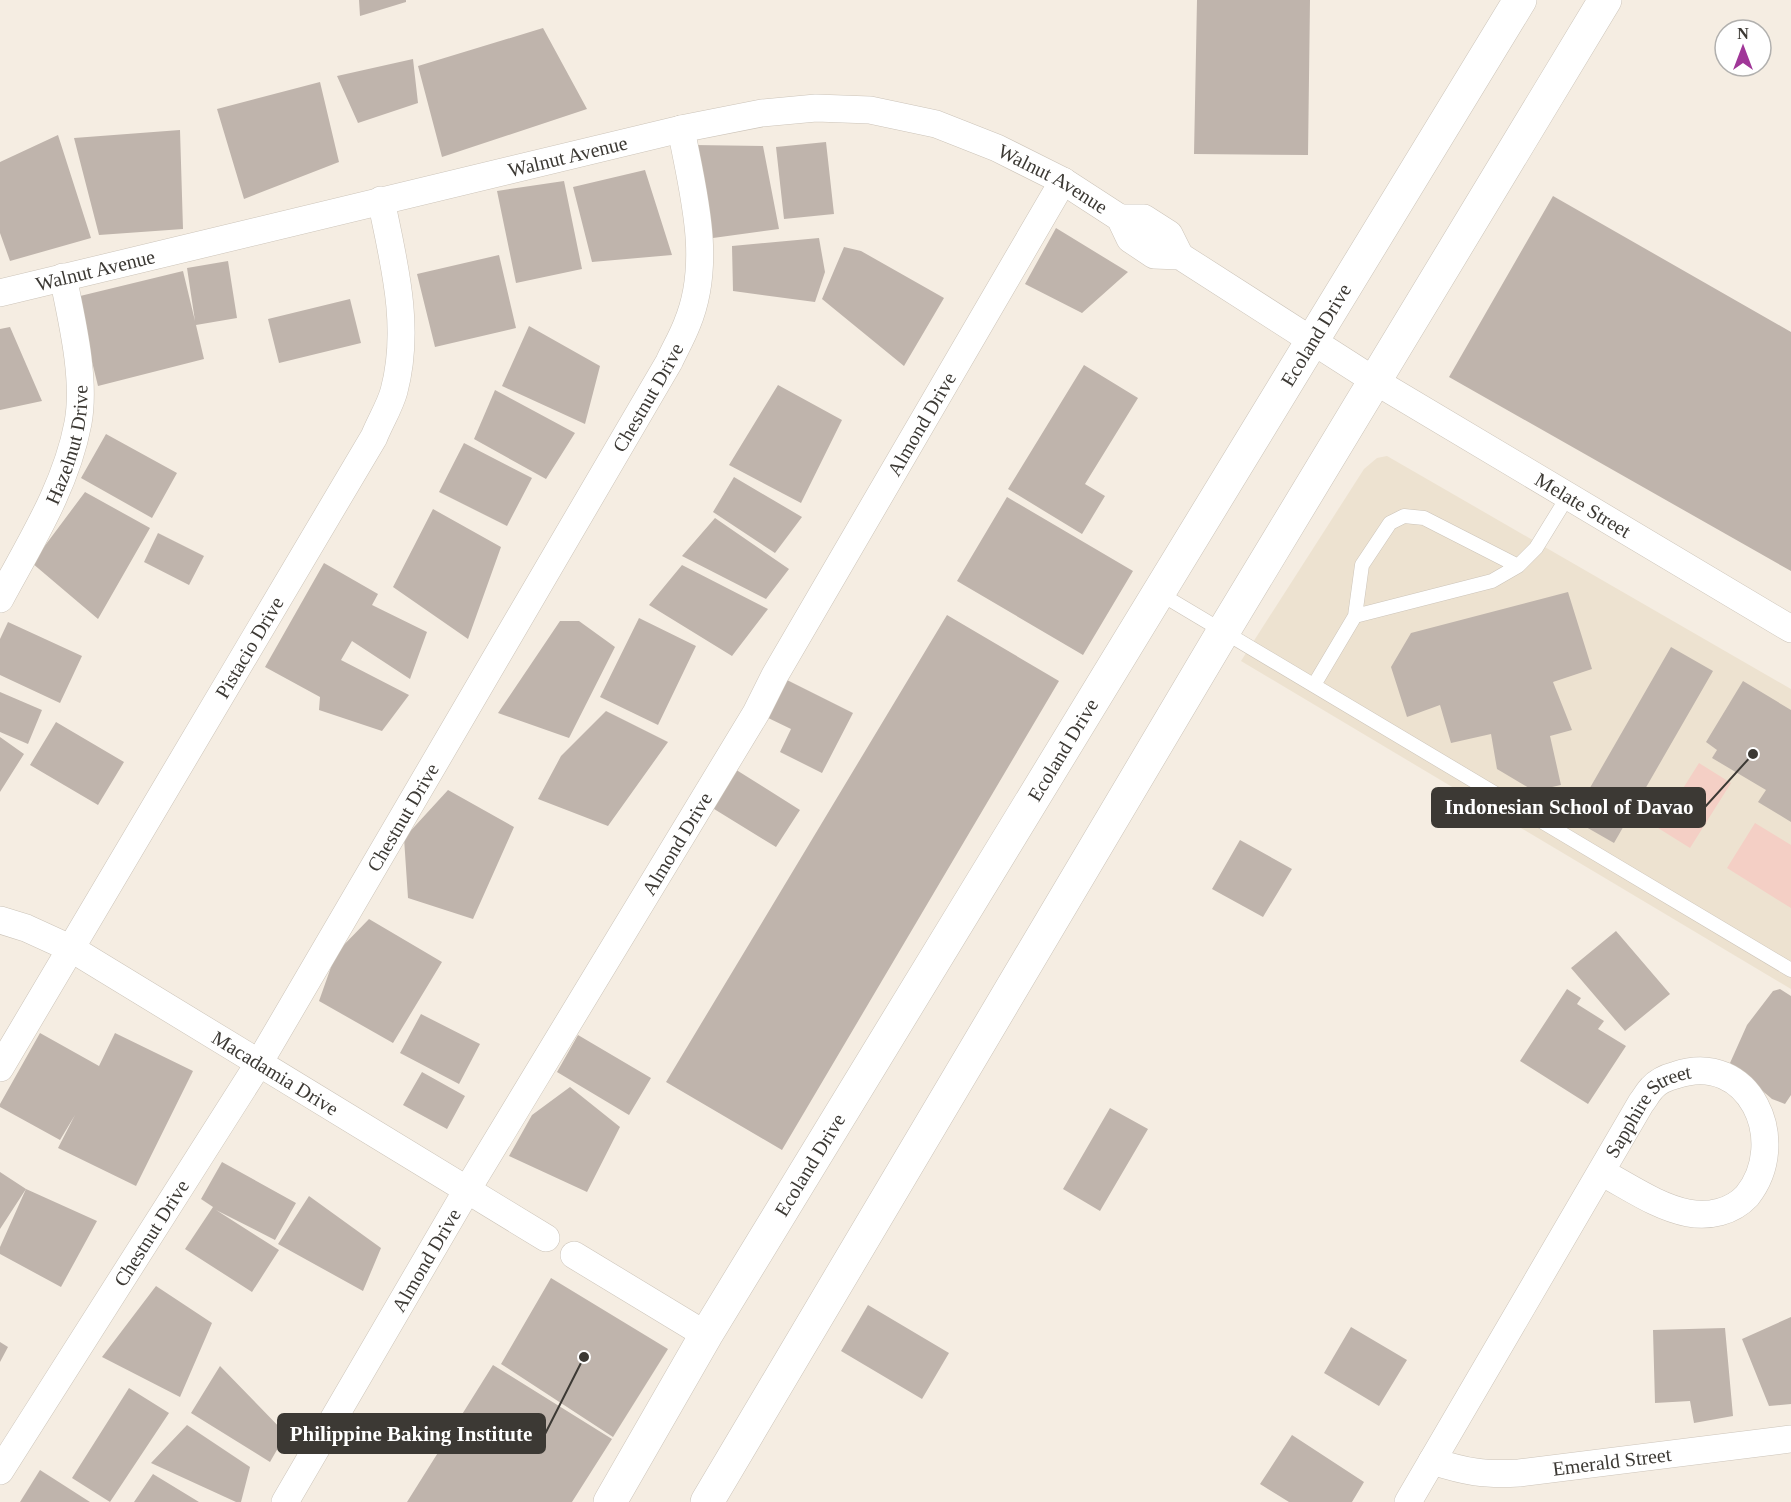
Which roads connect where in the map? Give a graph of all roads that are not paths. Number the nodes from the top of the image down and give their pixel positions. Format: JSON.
{"nodes":[{"id":1,"x":1520,"y":0,"type":"edge"},
{"id":2,"x":1605,"y":0,"type":"edge"},
{"id":3,"x":681,"y":129,"type":"junction"},
{"id":4,"x":1063,"y":180,"type":"junction"},
{"id":5,"x":381,"y":200,"type":"junction"},
{"id":6,"x":63,"y":277,"type":"junction"},
{"id":7,"x":0,"y":293,"type":"edge"},
{"id":8,"x":1312,"y":341,"type":"junction"},
{"id":9,"x":1375,"y":381,"type":"junction"},
{"id":10,"x":1568,"y":496,"type":"junction"},
{"id":11,"x":1518,"y":566,"type":"junction"},
{"id":12,"x":1158,"y":592,"type":"junction"},
{"id":13,"x":0,"y":599,"type":"edge"},
{"id":14,"x":1355,"y":616,"type":"junction"},
{"id":15,"x":1791,"y":629,"type":"edge"},
{"id":16,"x":1223,"y":632,"type":"junction"},
{"id":17,"x":1314,"y":686,"type":"junction"},
{"id":18,"x":0,"y":920,"type":"edge"},
{"id":19,"x":72,"y":949,"type":"junction"},
{"id":20,"x":1791,"y":970,"type":"edge"},
{"id":21,"x":259,"y":1063,"type":"junction"},
{"id":22,"x":0,"y":1068,"type":"edge"},
{"id":23,"x":1601,"y":1172,"type":"junction"},
{"id":24,"x":467,"y":1190,"type":"junction"},
{"id":25,"x":546,"y":1238,"type":"dead end"},
{"id":26,"x":574,"y":1255,"type":"dead end"},
{"id":27,"x":706,"y":1335,"type":"junction"},
{"id":28,"x":1791,"y":1439,"type":"edge"},
{"id":29,"x":1432,"y":1461,"type":"junction"},
{"id":30,"x":0,"y":1471,"type":"edge"},
{"id":31,"x":285,"y":1502,"type":"edge"},
{"id":32,"x":610,"y":1502,"type":"edge"},
{"id":33,"x":706,"y":1502,"type":"edge"},
{"id":34,"x":1408,"y":1502,"type":"edge"}],
"edges":[{"from":1,"to":8,"type":"main road","name":"Ecoland Drive"},
{"from":2,"to":9,"type":"main road"},
{"from":3,"to":4,"type":"street","name":"Walnut Avenue"},
{"from":3,"to":5,"type":"street","name":"Walnut Avenue"},
{"from":3,"to":21,"type":"street","name":"Chestnut Drive"},
{"from":4,"to":8,"type":"street","name":"Walnut Avenue"},
{"from":4,"to":24,"type":"street","name":"Almond Drive"},
{"from":5,"to":6,"type":"street","name":"Walnut Avenue"},
{"from":5,"to":19,"type":"street","name":"Pistacio Drive"},
{"from":6,"to":7,"type":"street","name":"Walnut Avenue"},
{"from":6,"to":13,"type":"street","name":"Hazelnut Drive"},
{"from":8,"to":9,"type":"street","name":"Melate Street"},
{"from":8,"to":12,"type":"main road","name":"Ecoland Drive"},
{"from":9,"to":10,"type":"street","name":"Melate Street"},
{"from":9,"to":16,"type":"main road"},
{"from":10,"to":11,"type":"lane"},
{"from":10,"to":15,"type":"street","name":"Melate Street"},
{"from":11,"to":14,"type":"lane"},
{"from":11,"to":14,"type":"lane"},
{"from":12,"to":16,"type":"lane"},
{"from":12,"to":27,"type":"main road","name":"Ecoland Drive"},
{"from":14,"to":17,"type":"lane"},
{"from":16,"to":17,"type":"lane"},
{"from":16,"to":33,"type":"main road"},
{"from":17,"to":20,"type":"lane"},
{"from":18,"to":19,"type":"street","name":"Macadamia Drive"},
{"from":19,"to":21,"type":"street","name":"Macadamia Drive"},
{"from":19,"to":22,"type":"street","name":"Pistacio Drive"},
{"from":21,"to":24,"type":"street","name":"Macadamia Drive"},
{"from":21,"to":30,"type":"street","name":"Chestnut Drive"},
{"from":23,"to":23,"type":"street","name":"Sapphire Street"},
{"from":23,"to":29,"type":"street","name":"Sapphire Street"},
{"from":24,"to":25,"type":"street","name":"Macadamia Drive"},
{"from":24,"to":31,"type":"street","name":"Almond Drive"},
{"from":26,"to":27,"type":"street"},
{"from":27,"to":32,"type":"main road","name":"Ecoland Drive"},
{"from":28,"to":29,"type":"street","name":"Emerald Street"},
{"from":29,"to":34,"type":"street","name":"Sapphire Street"}]}
